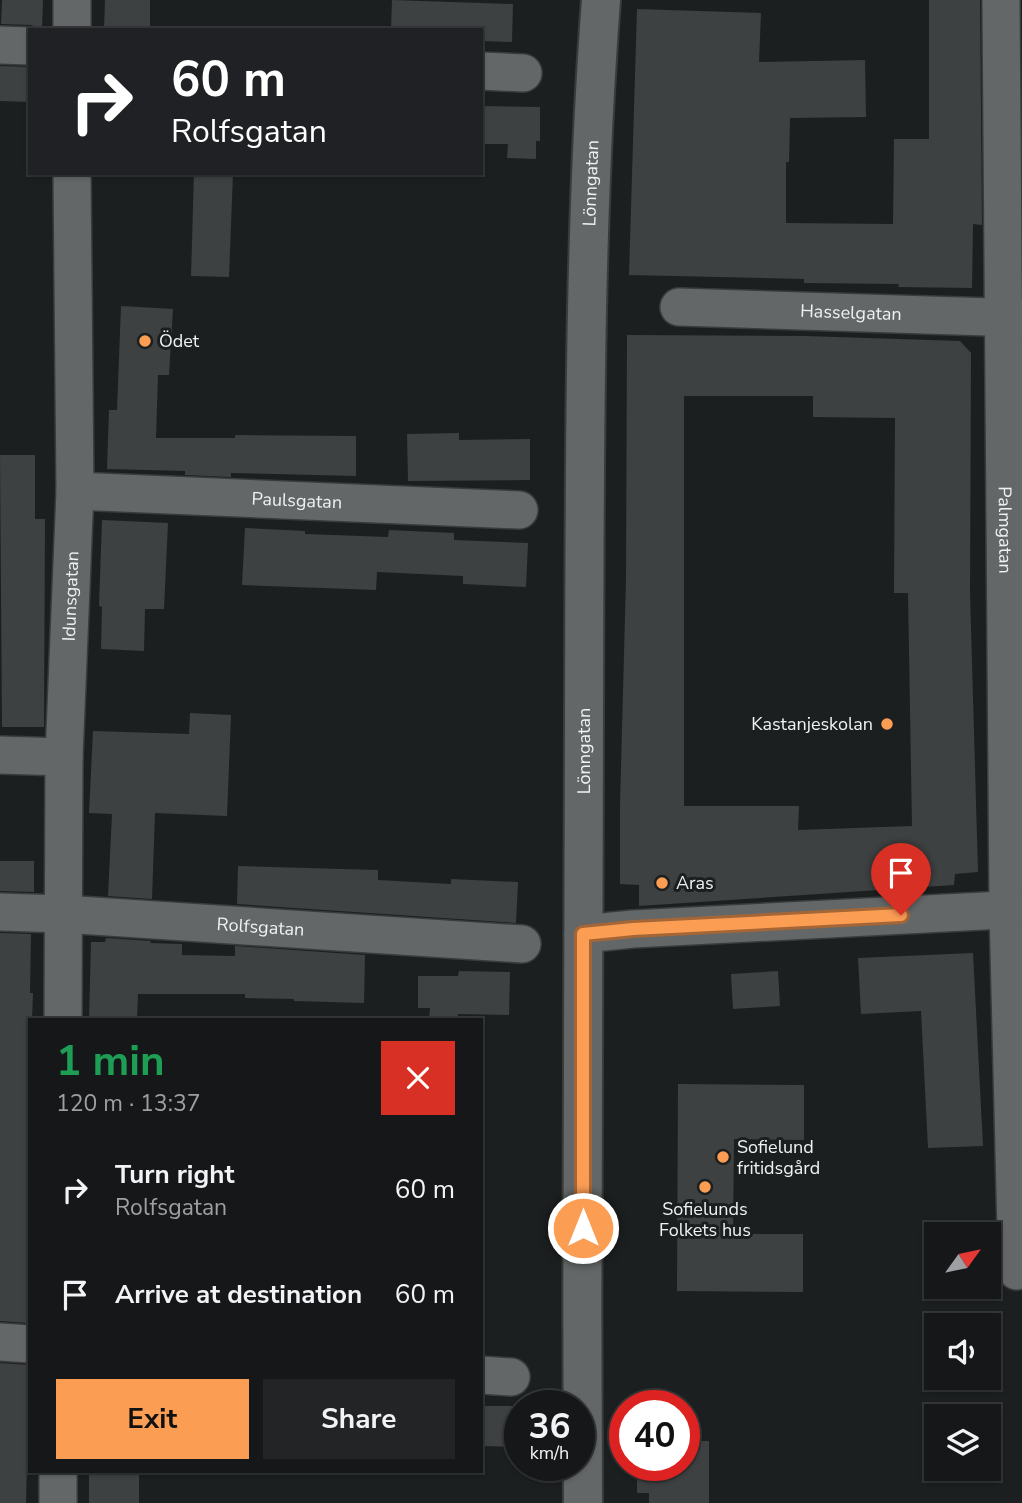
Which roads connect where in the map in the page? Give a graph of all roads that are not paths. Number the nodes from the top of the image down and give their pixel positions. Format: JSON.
{"nodes":[{"id":1,"x":72,"y":0,"type":"edge"},
{"id":2,"x":601,"y":0,"type":"edge"},
{"id":3,"x":1001,"y":0,"type":"edge"},
{"id":4,"x":72,"y":28,"type":"edge"},
{"id":5,"x":0,"y":45,"type":"edge"},
{"id":6,"x":28,"y":46,"type":"edge"},
{"id":7,"x":483,"y":71,"type":"edge"},
{"id":8,"x":523,"y":74,"type":"dead end"},
{"id":9,"x":72,"y":175,"type":"edge"},
{"id":10,"x":679,"y":307,"type":"dead end"},
{"id":11,"x":1013,"y":318,"type":"edge"},
{"id":12,"x":75,"y":491,"type":"junction"},
{"id":13,"x":519,"y":510,"type":"dead end"},
{"id":14,"x":0,"y":755,"type":"edge"},
{"id":15,"x":64,"y":757,"type":"junction"},
{"id":16,"x":1015,"y":909,"type":"edge"},
{"id":17,"x":0,"y":912,"type":"edge"},
{"id":18,"x":63,"y":914,"type":"junction"},
{"id":19,"x":583,"y":934,"type":"junction"},
{"id":20,"x":522,"y":944,"type":"dead end"},
{"id":21,"x":63,"y":1018,"type":"edge"},
{"id":22,"x":1017,"y":1271,"type":"dead end"},
{"id":23,"x":0,"y":1342,"type":"edge"},
{"id":24,"x":28,"y":1344,"type":"edge"},
{"id":25,"x":58,"y":1473,"type":"edge"},
{"id":26,"x":58,"y":1503,"type":"edge"},
{"id":27,"x":583,"y":1503,"type":"edge"}],
"edges":[{"from":1,"to":4,"type":"street"},
{"from":2,"to":19,"type":"street","name":"Lönngatan"},
{"from":3,"to":11,"type":"street","name":"Palmgatan"},
{"from":5,"to":6,"type":"street"},
{"from":7,"to":8,"type":"street"},
{"from":9,"to":12,"type":"street","name":"Idunsgatan"},
{"from":10,"to":11,"type":"street","name":"Hasselgatan"},
{"from":11,"to":16,"type":"street","name":"Palmgatan"},
{"from":12,"to":13,"type":"street","name":"Paulsgatan"},
{"from":12,"to":15,"type":"street","name":"Idunsgatan"},
{"from":14,"to":15,"type":"street"},
{"from":15,"to":18,"type":"street","name":"Idunsgatan"},
{"from":16,"to":19,"type":"street"},
{"from":16,"to":22,"type":"street","name":"Palmgatan"},
{"from":17,"to":18,"type":"street","name":"Rolfsgatan"},
{"from":18,"to":20,"type":"street","name":"Rolfsgatan"},
{"from":18,"to":21,"type":"street","name":"Idunsgatan"},
{"from":19,"to":27,"type":"street","name":"Lönngatan"},
{"from":23,"to":24,"type":"street"},
{"from":25,"to":26,"type":"street"}]}
